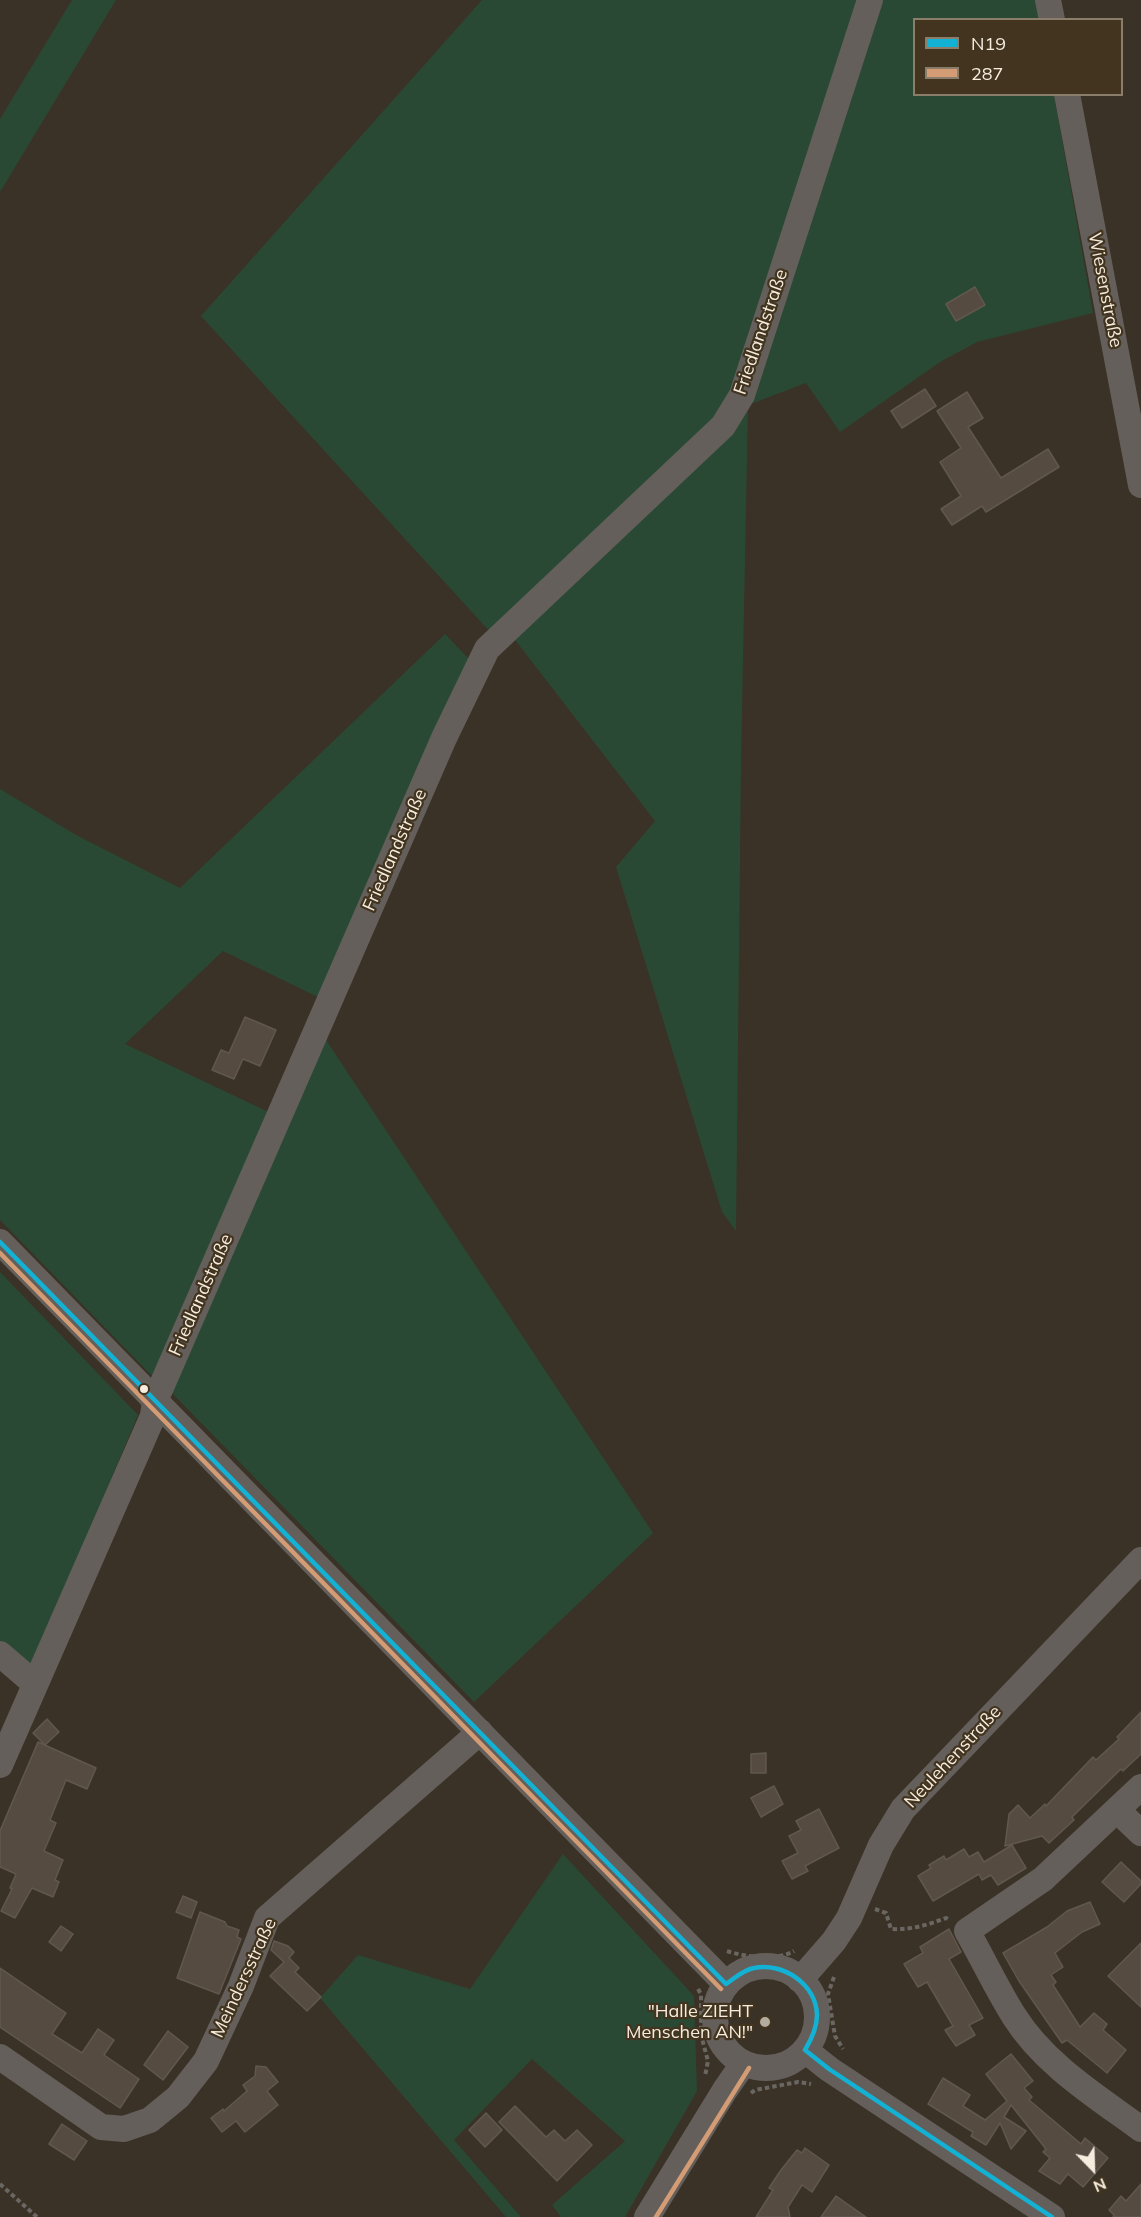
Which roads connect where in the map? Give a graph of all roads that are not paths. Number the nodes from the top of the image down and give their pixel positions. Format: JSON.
{"nodes":[{"id":1,"x":870,"y":0,"type":"edge"},
{"id":2,"x":1048,"y":0,"type":"edge"},
{"id":3,"x":1052,"y":18,"type":"edge"},
{"id":4,"x":1066,"y":96,"type":"edge"},
{"id":5,"x":1141,"y":485,"type":"edge"},
{"id":6,"x":0,"y":1242,"type":"edge"},
{"id":7,"x":154,"y":1401,"type":"junction"},
{"id":8,"x":1141,"y":1560,"type":"edge"},
{"id":9,"x":0,"y":1653,"type":"edge"},
{"id":10,"x":35,"y":1684,"type":"junction"},
{"id":11,"x":480,"y":1732,"type":"junction"},
{"id":12,"x":0,"y":1765,"type":"edge"},
{"id":13,"x":1141,"y":1787,"type":"edge"},
{"id":14,"x":1117,"y":1810,"type":"junction"},
{"id":15,"x":1141,"y":1833,"type":"edge"},
{"id":16,"x":800,"y":1980,"type":"junction"},
{"id":17,"x":726,"y":1984,"type":"junction"},
{"id":18,"x":805,"y":2050,"type":"junction"},
{"id":19,"x":0,"y":2057,"type":"edge"},
{"id":20,"x":743,"y":2064,"type":"junction"},
{"id":21,"x":1141,"y":2129,"type":"edge"},
{"id":22,"x":647,"y":2217,"type":"edge"},
{"id":23,"x":1052,"y":2217,"type":"edge"}],
"edges":[{"from":1,"to":7,"type":"street","name":"Friedlandstraße"},
{"from":2,"to":3,"type":"street"},
{"from":4,"to":5,"type":"street","name":"Wiesenstraße"},
{"from":6,"to":7,"type":"street"},
{"from":7,"to":10,"type":"street","name":"Friedlandstraße"},
{"from":7,"to":11,"type":"street"},
{"from":8,"to":16,"type":"street","name":"Neulehenstraße"},
{"from":9,"to":10,"type":"street"},
{"from":10,"to":12,"type":"street","name":"Friedlandstraße"},
{"from":11,"to":17,"type":"street"},
{"from":11,"to":19,"type":"street","name":"Meindersstraße"},
{"from":13,"to":14,"type":"street"},
{"from":14,"to":15,"type":"street"},
{"from":14,"to":21,"type":"street"},
{"from":16,"to":17,"type":"street"},
{"from":16,"to":18,"type":"street"},
{"from":17,"to":20,"type":"street"},
{"from":18,"to":20,"type":"street"},
{"from":18,"to":23,"type":"street"},
{"from":20,"to":22,"type":"street"}]}
